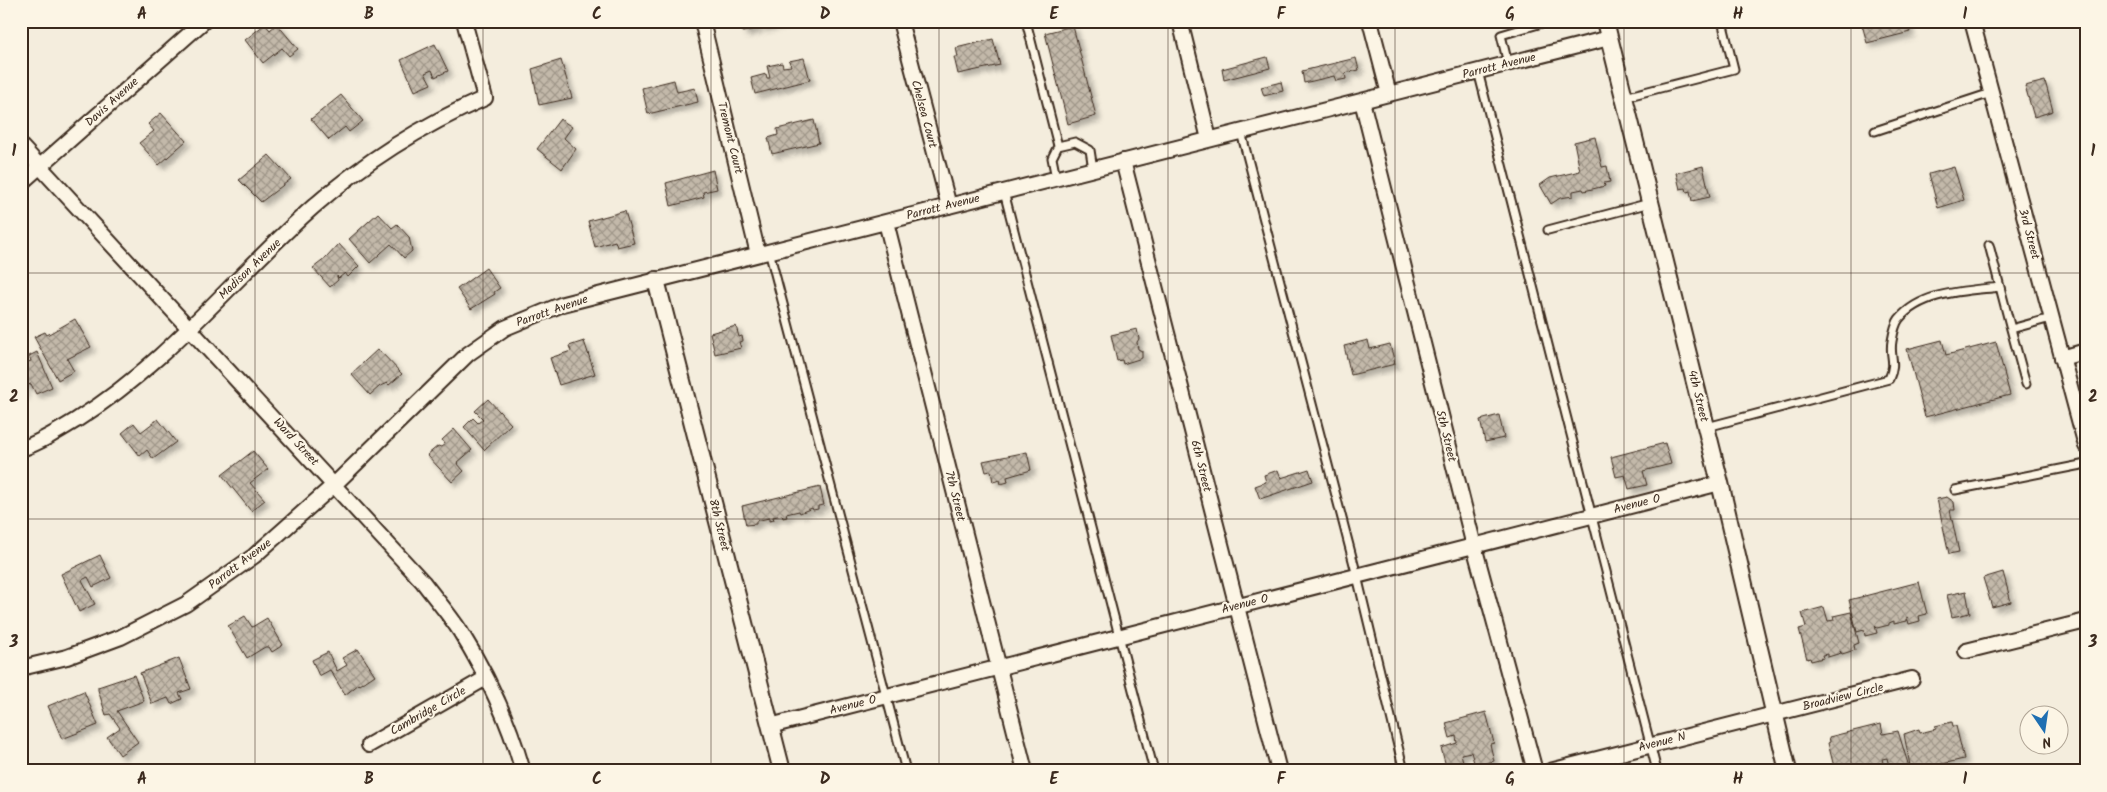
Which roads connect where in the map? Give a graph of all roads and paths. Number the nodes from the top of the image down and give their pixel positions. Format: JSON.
{"nodes":[{"id":1,"x":204,"y":21,"type":"edge"},
{"id":2,"x":464,"y":21,"type":"edge"},
{"id":3,"x":702,"y":21,"type":"edge"},
{"id":4,"x":900,"y":21,"type":"edge"},
{"id":5,"x":1026,"y":21,"type":"edge"},
{"id":6,"x":1180,"y":21,"type":"edge"},
{"id":7,"x":1370,"y":21,"type":"edge"},
{"id":8,"x":1549,"y":21,"type":"edge"},
{"id":9,"x":1605,"y":21,"type":"edge"},
{"id":10,"x":1722,"y":21,"type":"edge"},
{"id":11,"x":1972,"y":21,"type":"edge"},
{"id":12,"x":1609,"y":38,"type":"junction"},
{"id":13,"x":1508,"y":64,"type":"junction"},
{"id":14,"x":1478,"y":71,"type":"junction"},
{"id":15,"x":1991,"y":93,"type":"junction"},
{"id":16,"x":1389,"y":94,"type":"junction"},
{"id":17,"x":1624,"y":97,"type":"junction"},
{"id":18,"x":1362,"y":101,"type":"junction"},
{"id":19,"x":1875,"y":131,"type":"dead end"},
{"id":20,"x":1241,"y":132,"type":"junction"},
{"id":21,"x":1210,"y":139,"type":"junction"},
{"id":22,"x":21,"y":146,"type":"edge"},
{"id":23,"x":1058,"y":146,"type":"junction"},
{"id":24,"x":1123,"y":161,"type":"junction"},
{"id":25,"x":40,"y":167,"type":"junction"},
{"id":26,"x":1094,"y":169,"type":"junction"},
{"id":27,"x":1056,"y":178,"type":"junction"},
{"id":28,"x":21,"y":183,"type":"edge"},
{"id":29,"x":1004,"y":192,"type":"junction"},
{"id":30,"x":1650,"y":203,"type":"junction"},
{"id":31,"x":948,"y":206,"type":"junction"},
{"id":32,"x":886,"y":222,"type":"junction"},
{"id":33,"x":1548,"y":230,"type":"dead end"},
{"id":34,"x":1989,"y":245,"type":"dead end"},
{"id":35,"x":763,"y":253,"type":"junction"},
{"id":36,"x":656,"y":280,"type":"junction"},
{"id":37,"x":2000,"y":288,"type":"junction"},
{"id":38,"x":2051,"y":318,"type":"junction"},
{"id":39,"x":188,"y":328,"type":"junction"},
{"id":40,"x":2011,"y":329,"type":"junction"},
{"id":41,"x":2086,"y":351,"type":"edge"},
{"id":42,"x":2062,"y":358,"type":"junction"},
{"id":43,"x":2026,"y":384,"type":"dead end"},
{"id":44,"x":1706,"y":427,"type":"junction"},
{"id":45,"x":2086,"y":446,"type":"edge"},
{"id":46,"x":21,"y":448,"type":"edge"},
{"id":47,"x":2086,"y":464,"type":"edge"},
{"id":48,"x":1720,"y":483,"type":"junction"},
{"id":49,"x":335,"y":484,"type":"junction"},
{"id":50,"x":1955,"y":490,"type":"dead end"},
{"id":51,"x":1592,"y":516,"type":"junction"},
{"id":52,"x":1474,"y":546,"type":"junction"},
{"id":53,"x":1357,"y":576,"type":"junction"},
{"id":54,"x":1237,"y":606,"type":"junction"},
{"id":55,"x":2086,"y":620,"type":"edge"},
{"id":56,"x":1119,"y":637,"type":"junction"},
{"id":57,"x":1966,"y":650,"type":"dead end"},
{"id":58,"x":21,"y":668,"type":"edge"},
{"id":59,"x":998,"y":668,"type":"junction"},
{"id":60,"x":486,"y":678,"type":"junction"},
{"id":61,"x":1912,"y":679,"type":"dead end"},
{"id":62,"x":886,"y":696,"type":"junction"},
{"id":63,"x":1774,"y":714,"type":"junction"},
{"id":64,"x":770,"y":726,"type":"junction"},
{"id":65,"x":369,"y":745,"type":"dead end"},
{"id":66,"x":1650,"y":745,"type":"junction"},
{"id":67,"x":524,"y":771,"type":"edge"},
{"id":68,"x":782,"y":771,"type":"edge"},
{"id":69,"x":906,"y":771,"type":"edge"},
{"id":70,"x":1025,"y":771,"type":"edge"},
{"id":71,"x":1154,"y":771,"type":"edge"},
{"id":72,"x":1279,"y":771,"type":"edge"},
{"id":73,"x":1404,"y":771,"type":"edge"},
{"id":74,"x":1535,"y":771,"type":"edge"},
{"id":75,"x":1550,"y":771,"type":"edge"},
{"id":76,"x":1657,"y":771,"type":"edge"},
{"id":77,"x":1788,"y":771,"type":"edge"}],
"edges":[{"from":1,"to":25,"type":"street","name":"Davis Avenue"},
{"from":2,"to":39,"type":"street","name":"Madison Avenue"},
{"from":3,"to":35,"type":"street","name":"Tremont Court"},
{"from":4,"to":31,"type":"street","name":"Chelsea Court"},
{"from":5,"to":23,"type":"lane"},
{"from":6,"to":21,"type":"street"},
{"from":7,"to":16,"type":"street"},
{"from":8,"to":13,"type":"lane"},
{"from":9,"to":12,"type":"street","name":"4th Street"},
{"from":10,"to":17,"type":"lane"},
{"from":11,"to":15,"type":"street","name":"3rd Street"},
{"from":12,"to":13,"type":"street","name":"Parrott Avenue"},
{"from":12,"to":17,"type":"street","name":"4th Street"},
{"from":13,"to":14,"type":"street","name":"Parrott Avenue"},
{"from":14,"to":16,"type":"street","name":"Parrott Avenue"},
{"from":14,"to":51,"type":"lane"},
{"from":15,"to":19,"type":"lane"},
{"from":15,"to":38,"type":"street","name":"3rd Street"},
{"from":16,"to":18,"type":"street","name":"Parrott Avenue"},
{"from":17,"to":30,"type":"street","name":"4th Street"},
{"from":18,"to":20,"type":"street","name":"Parrott Avenue"},
{"from":18,"to":52,"type":"street","name":"5th Street"},
{"from":20,"to":21,"type":"street","name":"Parrott Avenue"},
{"from":20,"to":53,"type":"lane"},
{"from":21,"to":24,"type":"street","name":"Parrott Avenue"},
{"from":22,"to":25,"type":"street","name":"Ward Street"},
{"from":23,"to":26,"type":"lane"},
{"from":23,"to":27,"type":"lane"},
{"from":24,"to":26,"type":"street","name":"Parrott Avenue"},
{"from":24,"to":54,"type":"street","name":"6th Street"},
{"from":25,"to":28,"type":"street","name":"Davis Avenue"},
{"from":25,"to":39,"type":"street","name":"Ward Street"},
{"from":26,"to":27,"type":"street","name":"Parrott Avenue"},
{"from":27,"to":29,"type":"street","name":"Parrott Avenue"},
{"from":29,"to":31,"type":"street","name":"Parrott Avenue"},
{"from":29,"to":56,"type":"lane"},
{"from":30,"to":33,"type":"lane"},
{"from":30,"to":44,"type":"street","name":"4th Street"},
{"from":31,"to":32,"type":"street","name":"Parrott Avenue"},
{"from":32,"to":35,"type":"street","name":"Parrott Avenue"},
{"from":32,"to":59,"type":"street","name":"7th Street"},
{"from":34,"to":37,"type":"lane"},
{"from":35,"to":36,"type":"street","name":"Parrott Avenue"},
{"from":35,"to":62,"type":"lane"},
{"from":36,"to":49,"type":"street","name":"Parrott Avenue"},
{"from":36,"to":64,"type":"street","name":"8th Street"},
{"from":37,"to":40,"type":"lane"},
{"from":37,"to":44,"type":"lane"},
{"from":38,"to":40,"type":"lane"},
{"from":38,"to":42,"type":"street","name":"3rd Street"},
{"from":39,"to":46,"type":"street","name":"Madison Avenue"},
{"from":39,"to":49,"type":"street","name":"Ward Street"},
{"from":40,"to":43,"type":"lane"},
{"from":41,"to":42,"type":"street"},
{"from":42,"to":45,"type":"street","name":"3rd Street"},
{"from":44,"to":48,"type":"street","name":"4th Street"},
{"from":47,"to":50,"type":"lane"},
{"from":48,"to":51,"type":"street","name":"Avenue O"},
{"from":48,"to":63,"type":"street","name":"4th Street"},
{"from":49,"to":58,"type":"street","name":"Parrott Avenue"},
{"from":49,"to":60,"type":"street","name":"Ward Street"},
{"from":51,"to":52,"type":"street","name":"Avenue O"},
{"from":51,"to":66,"type":"lane"},
{"from":52,"to":53,"type":"street","name":"Avenue O"},
{"from":52,"to":74,"type":"street","name":"5th Street"},
{"from":53,"to":54,"type":"street","name":"Avenue O"},
{"from":53,"to":73,"type":"lane"},
{"from":54,"to":56,"type":"street","name":"Avenue O"},
{"from":54,"to":72,"type":"street","name":"6th Street"},
{"from":55,"to":57,"type":"street"},
{"from":56,"to":59,"type":"street","name":"Avenue O"},
{"from":56,"to":71,"type":"lane"},
{"from":59,"to":62,"type":"street","name":"Avenue O"},
{"from":59,"to":70,"type":"street","name":"7th Street"},
{"from":60,"to":65,"type":"street","name":"Cambridge Circle"},
{"from":60,"to":67,"type":"street","name":"Ward Street"},
{"from":61,"to":63,"type":"street","name":"Broadview Circle"},
{"from":62,"to":64,"type":"street","name":"Avenue O"},
{"from":62,"to":69,"type":"lane"},
{"from":63,"to":66,"type":"street","name":"Avenue N"},
{"from":63,"to":77,"type":"street","name":"4th Street"},
{"from":64,"to":68,"type":"street","name":"8th Street"},
{"from":66,"to":75,"type":"street","name":"Avenue N"},
{"from":66,"to":76,"type":"lane"}]}
